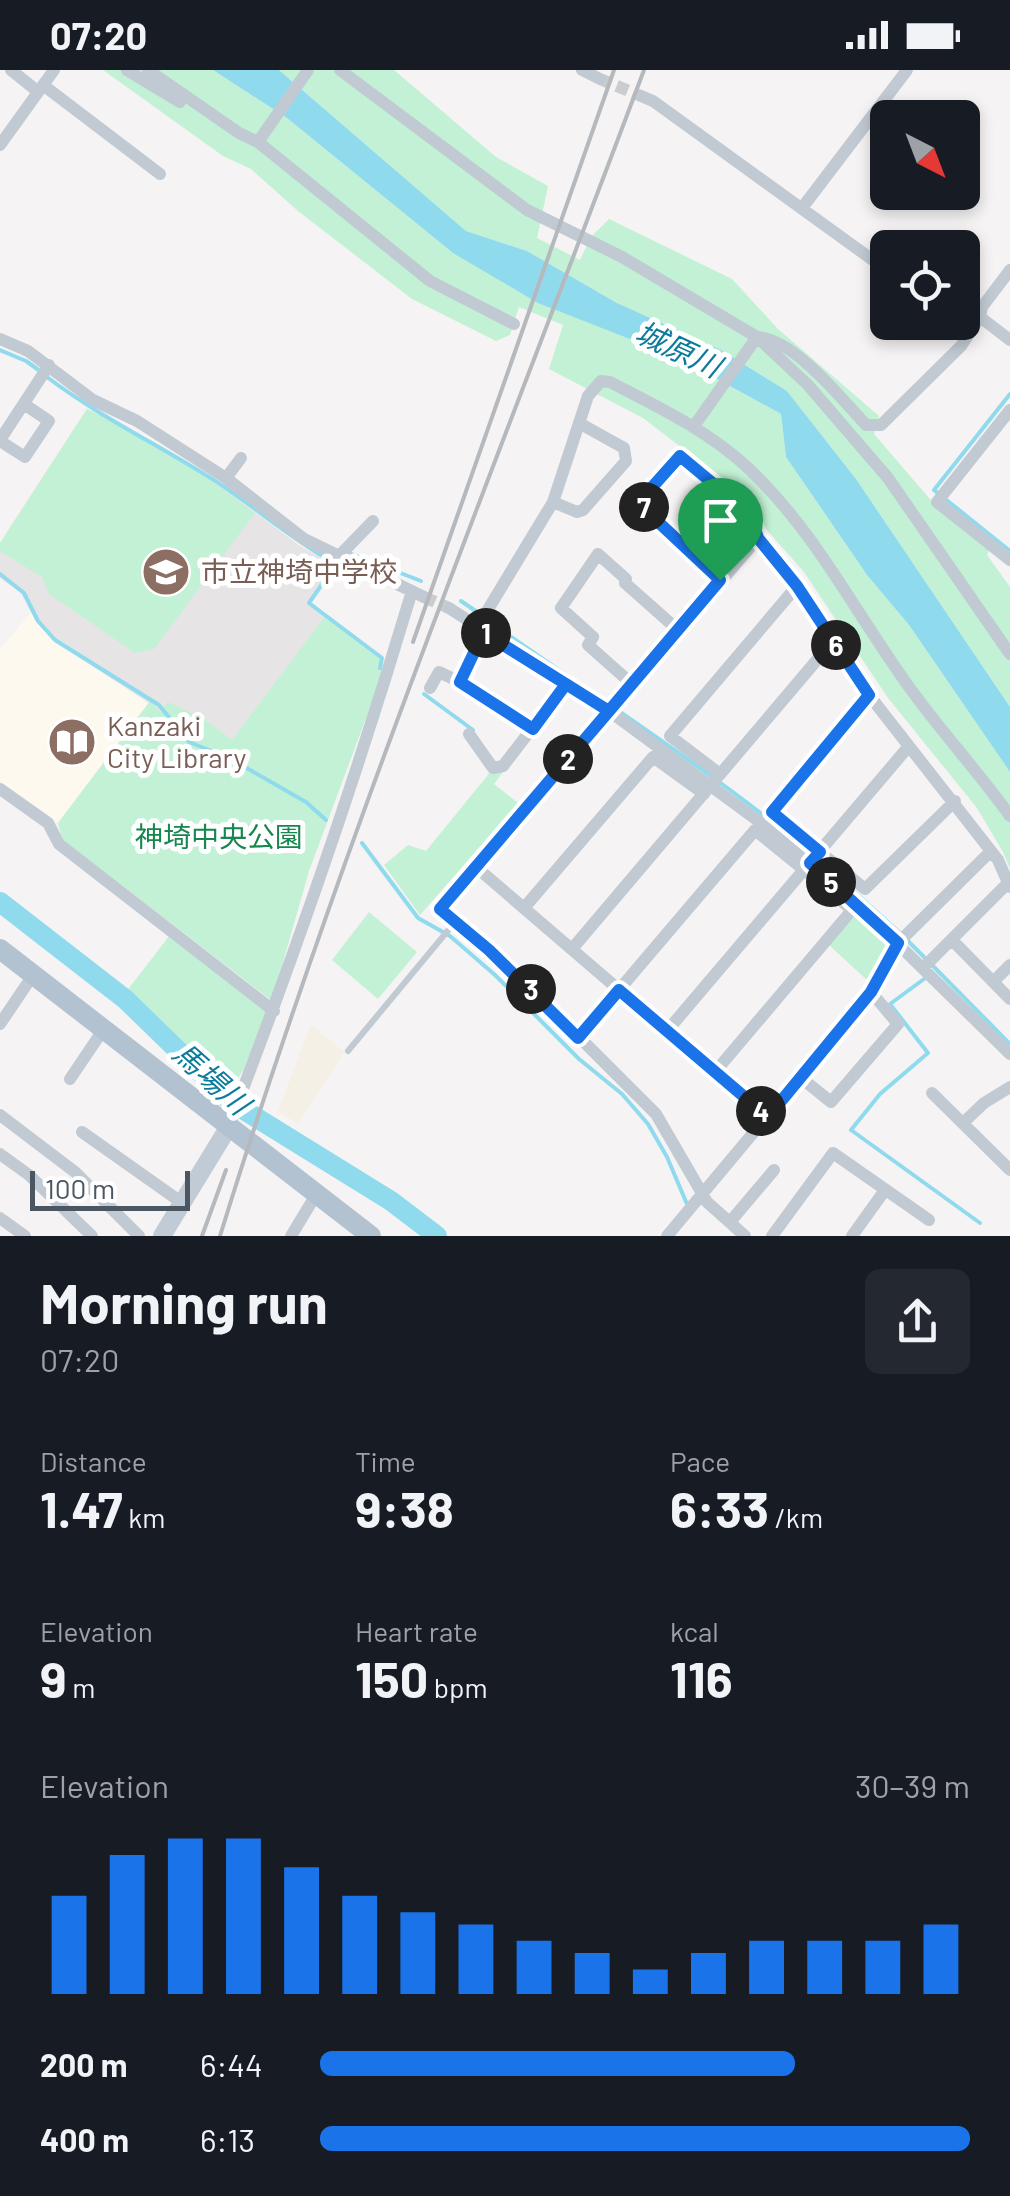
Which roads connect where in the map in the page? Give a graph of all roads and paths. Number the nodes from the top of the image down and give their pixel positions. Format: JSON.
{"nodes":[{"id":1,"x":11,"y":70,"type":"edge"},
{"id":2,"x":54,"y":70,"type":"edge"},
{"id":3,"x":127,"y":70,"type":"edge"},
{"id":4,"x":148,"y":70,"type":"edge"},
{"id":5,"x":308,"y":70,"type":"edge"},
{"id":6,"x":340,"y":70,"type":"edge"},
{"id":7,"x":582,"y":70,"type":"edge"},
{"id":8,"x":906,"y":70,"type":"edge"},
{"id":9,"x":600,"y":78,"type":"dead end"},
{"id":10,"x":40,"y":87,"type":"junction"},
{"id":11,"x":641,"y":96,"type":"tunnel mouth"},
{"id":12,"x":239,"y":133,"type":"junction"},
{"id":13,"x":258,"y":142,"type":"junction"},
{"id":14,"x":0,"y":145,"type":"edge"},
{"id":15,"x":160,"y":174,"type":"dead end"},
{"id":16,"x":802,"y":208,"type":"junction"},
{"id":17,"x":870,"y":258,"type":"edge"},
{"id":18,"x":1010,"y":270,"type":"edge"},
{"id":19,"x":980,"y":317,"type":"joint"},
{"id":20,"x":514,"y":324,"type":"dead end"},
{"id":21,"x":757,"y":337,"type":"junction"},
{"id":22,"x":0,"y":339,"type":"edge"},
{"id":23,"x":962,"y":340,"type":"edge"},
{"id":24,"x":1010,"y":340,"type":"edge"},
{"id":25,"x":45,"y":371,"type":"junction"},
{"id":26,"x":24,"y":404,"type":"junction"},
{"id":27,"x":1010,"y":410,"type":"edge"},
{"id":28,"x":579,"y":423,"type":"junction"},
{"id":29,"x":694,"y":426,"type":"junction"},
{"id":30,"x":0,"y":441,"type":"edge"},
{"id":31,"x":240,"y":458,"type":"dead end"},
{"id":32,"x":226,"y":478,"type":"junction"},
{"id":33,"x":553,"y":502,"type":"junction"},
{"id":34,"x":373,"y":522,"type":"dead end"},
{"id":35,"x":758,"y":538,"type":"junction"},
{"id":36,"x":339,"y":556,"type":"junction"},
{"id":37,"x":1010,"y":560,"type":"edge"},
{"id":38,"x":720,"y":580,"type":"junction"},
{"id":39,"x":797,"y":586,"type":"junction"},
{"id":40,"x":449,"y":608,"type":"tunnel mouth"},
{"id":41,"x":483,"y":622,"type":"junction"},
{"id":42,"x":678,"y":630,"type":"junction"},
{"id":43,"x":833,"y":641,"type":"junction"},
{"id":44,"x":1010,"y":654,"type":"edge"},
{"id":45,"x":460,"y":682,"type":"junction"},
{"id":46,"x":566,"y":684,"type":"junction"},
{"id":47,"x":632,"y":684,"type":"junction"},
{"id":48,"x":430,"y":688,"type":"dead end"},
{"id":49,"x":869,"y":695,"type":"junction"},
{"id":50,"x":612,"y":707,"type":"junction"},
{"id":51,"x":533,"y":729,"type":"junction"},
{"id":52,"x":469,"y":734,"type":"dead end"},
{"id":53,"x":909,"y":746,"type":"junction"},
{"id":54,"x":712,"y":784,"type":"junction"},
{"id":55,"x":0,"y":789,"type":"edge"},
{"id":56,"x":954,"y":801,"type":"junction"},
{"id":57,"x":1010,"y":816,"type":"edge"},
{"id":58,"x":990,"y":852,"type":"junction"},
{"id":59,"x":811,"y":861,"type":"junction"},
{"id":60,"x":476,"y":867,"type":"junction"},
{"id":61,"x":1009,"y":885,"type":"edge"},
{"id":62,"x":524,"y":908,"type":"junction"},
{"id":63,"x":452,"y":926,"type":"junction"},
{"id":64,"x":903,"y":938,"type":"junction"},
{"id":65,"x":952,"y":940,"type":"junction"},
{"id":66,"x":0,"y":949,"type":"edge"},
{"id":67,"x":572,"y":949,"type":"junction"},
{"id":68,"x":928,"y":964,"type":"junction"},
{"id":69,"x":1010,"y":965,"type":"edge"},
{"id":70,"x":33,"y":975,"type":"junction"},
{"id":71,"x":993,"y":982,"type":"junction"},
{"id":72,"x":619,"y":990,"type":"junction"},
{"id":73,"x":871,"y":992,"type":"junction"},
{"id":74,"x":1010,"y":999,"type":"edge"},
{"id":75,"x":274,"y":1011,"type":"junction"},
{"id":76,"x":0,"y":1024,"type":"edge"},
{"id":77,"x":103,"y":1030,"type":"junction"},
{"id":78,"x":667,"y":1031,"type":"junction"},
{"id":79,"x":578,"y":1038,"type":"junction"},
{"id":80,"x":348,"y":1051,"type":"dead end"},
{"id":81,"x":1010,"y":1054,"type":"edge"},
{"id":82,"x":715,"y":1072,"type":"junction"},
{"id":83,"x":800,"y":1077,"type":"junction"},
{"id":84,"x":70,"y":1079,"type":"dead end"},
{"id":85,"x":1010,"y":1088,"type":"edge"},
{"id":86,"x":932,"y":1093,"type":"dead end"},
{"id":87,"x":0,"y":1114,"type":"edge"},
{"id":88,"x":768,"y":1117,"type":"junction"},
{"id":89,"x":230,"y":1121,"type":"junction"},
{"id":90,"x":963,"y":1123,"type":"junction"},
{"id":91,"x":82,"y":1132,"type":"dead end"},
{"id":92,"x":0,"y":1154,"type":"edge"},
{"id":93,"x":774,"y":1170,"type":"dead end"},
{"id":94,"x":1010,"y":1170,"type":"edge"},
{"id":95,"x":885,"y":1190,"type":"junction"},
{"id":96,"x":317,"y":1193,"type":"junction"},
{"id":97,"x":702,"y":1194,"type":"junction"},
{"id":98,"x":182,"y":1202,"type":"junction"},
{"id":99,"x":0,"y":1218,"type":"edge"},
{"id":100,"x":929,"y":1220,"type":"dead end"},
{"id":101,"x":730,"y":1222,"type":"junction"},
{"id":102,"x":25,"y":1236,"type":"edge"},
{"id":103,"x":92,"y":1236,"type":"edge"},
{"id":104,"x":139,"y":1236,"type":"edge"},
{"id":105,"x":162,"y":1236,"type":"edge"},
{"id":106,"x":291,"y":1236,"type":"edge"},
{"id":107,"x":371,"y":1236,"type":"edge"},
{"id":108,"x":667,"y":1236,"type":"edge"},
{"id":109,"x":745,"y":1236,"type":"edge"},
{"id":110,"x":772,"y":1236,"type":"edge"},
{"id":111,"x":852,"y":1236,"type":"edge"}],
"edges":[{"from":1,"to":10,"type":"street"},
{"from":2,"to":10,"type":"street"},
{"from":3,"to":12,"type":"street"},
{"from":4,"to":12,"type":"street"},
{"from":5,"to":13,"type":"street"},
{"from":6,"to":21,"type":"street"},
{"from":7,"to":9,"type":"street"},
{"from":8,"to":16,"type":"street"},
{"from":10,"to":14,"type":"street"},
{"from":10,"to":15,"type":"street"},
{"from":11,"to":16,"type":"street"},
{"from":12,"to":13,"type":"street"},
{"from":13,"to":20,"type":"street"},
{"from":16,"to":17,"type":"street"},
{"from":18,"to":19,"type":"street"},
{"from":19,"to":24,"type":"street"},
{"from":21,"to":23,"type":"street"},
{"from":21,"to":29,"type":"street"},
{"from":21,"to":44,"type":"street"},
{"from":22,"to":25,"type":"street"},
{"from":25,"to":26,"type":"street"},
{"from":25,"to":32,"type":"street"},
{"from":26,"to":30,"type":"street"},
{"from":26,"to":30,"type":"street"},
{"from":27,"to":37,"type":"street"},
{"from":28,"to":29,"type":"street"},
{"from":28,"to":33,"type":"street"},
{"from":28,"to":33,"type":"street"},
{"from":29,"to":57,"type":"street"},
{"from":31,"to":32,"type":"street"},
{"from":32,"to":36,"type":"street"},
{"from":33,"to":41,"type":"street"},
{"from":34,"to":36,"type":"street"},
{"from":35,"to":38,"type":"street"},
{"from":35,"to":38,"type":"street"},
{"from":35,"to":39,"type":"street"},
{"from":36,"to":75,"type":"street"},
{"from":38,"to":42,"type":"street"},
{"from":39,"to":43,"type":"street"},
{"from":39,"to":54,"type":"street"},
{"from":40,"to":41,"type":"street"},
{"from":41,"to":45,"type":"street"},
{"from":41,"to":46,"type":"street"},
{"from":42,"to":47,"type":"street"},
{"from":42,"to":47,"type":"street"},
{"from":43,"to":49,"type":"street"},
{"from":43,"to":54,"type":"street"},
{"from":45,"to":48,"type":"street"},
{"from":45,"to":51,"type":"street"},
{"from":46,"to":50,"type":"street"},
{"from":46,"to":51,"type":"street"},
{"from":47,"to":50,"type":"street"},
{"from":49,"to":53,"type":"street"},
{"from":49,"to":59,"type":"street"},
{"from":50,"to":54,"type":"street"},
{"from":50,"to":60,"type":"street"},
{"from":51,"to":52,"type":"street"},
{"from":53,"to":56,"type":"street"},
{"from":53,"to":59,"type":"street"},
{"from":54,"to":59,"type":"street"},
{"from":54,"to":62,"type":"street"},
{"from":54,"to":67,"type":"street"},
{"from":55,"to":75,"type":"street"},
{"from":56,"to":58,"type":"street"},
{"from":56,"to":59,"type":"street"},
{"from":58,"to":61,"type":"street"},
{"from":58,"to":64,"type":"street"},
{"from":59,"to":64,"type":"street"},
{"from":59,"to":72,"type":"street"},
{"from":59,"to":78,"type":"street"},
{"from":59,"to":82,"type":"street"},
{"from":60,"to":62,"type":"street"},
{"from":60,"to":63,"type":"street"},
{"from":61,"to":65,"type":"street"},
{"from":62,"to":67,"type":"street"},
{"from":63,"to":79,"type":"street"},
{"from":63,"to":80,"type":"lane"},
{"from":64,"to":68,"type":"street"},
{"from":64,"to":73,"type":"street"},
{"from":65,"to":68,"type":"street"},
{"from":65,"to":71,"type":"street"},
{"from":66,"to":70,"type":"main road"},
{"from":67,"to":72,"type":"street"},
{"from":68,"to":81,"type":"street"},
{"from":69,"to":71,"type":"street"},
{"from":70,"to":76,"type":"street"},
{"from":70,"to":77,"type":"main road"},
{"from":71,"to":74,"type":"street"},
{"from":72,"to":78,"type":"street"},
{"from":72,"to":79,"type":"street"},
{"from":73,"to":83,"type":"street"},
{"from":73,"to":83,"type":"street"},
{"from":75,"to":89,"type":"street"},
{"from":77,"to":84,"type":"street"},
{"from":77,"to":89,"type":"main road"},
{"from":78,"to":82,"type":"street"},
{"from":79,"to":97,"type":"street"},
{"from":82,"to":88,"type":"street"},
{"from":83,"to":88,"type":"street"},
{"from":85,"to":90,"type":"street"},
{"from":86,"to":90,"type":"street"},
{"from":87,"to":104,"type":"street"},
{"from":88,"to":97,"type":"street"},
{"from":89,"to":96,"type":"main road"},
{"from":89,"to":98,"type":"main road"},
{"from":90,"to":94,"type":"street"},
{"from":91,"to":98,"type":"street"},
{"from":92,"to":103,"type":"street"},
{"from":93,"to":101,"type":"street"},
{"from":95,"to":100,"type":"street"},
{"from":95,"to":110,"type":"street"},
{"from":95,"to":111,"type":"street"},
{"from":96,"to":106,"type":"street"},
{"from":96,"to":107,"type":"main road"},
{"from":97,"to":101,"type":"street"},
{"from":97,"to":108,"type":"street"},
{"from":98,"to":105,"type":"main road"},
{"from":99,"to":102,"type":"street"},
{"from":101,"to":109,"type":"street"}]}
